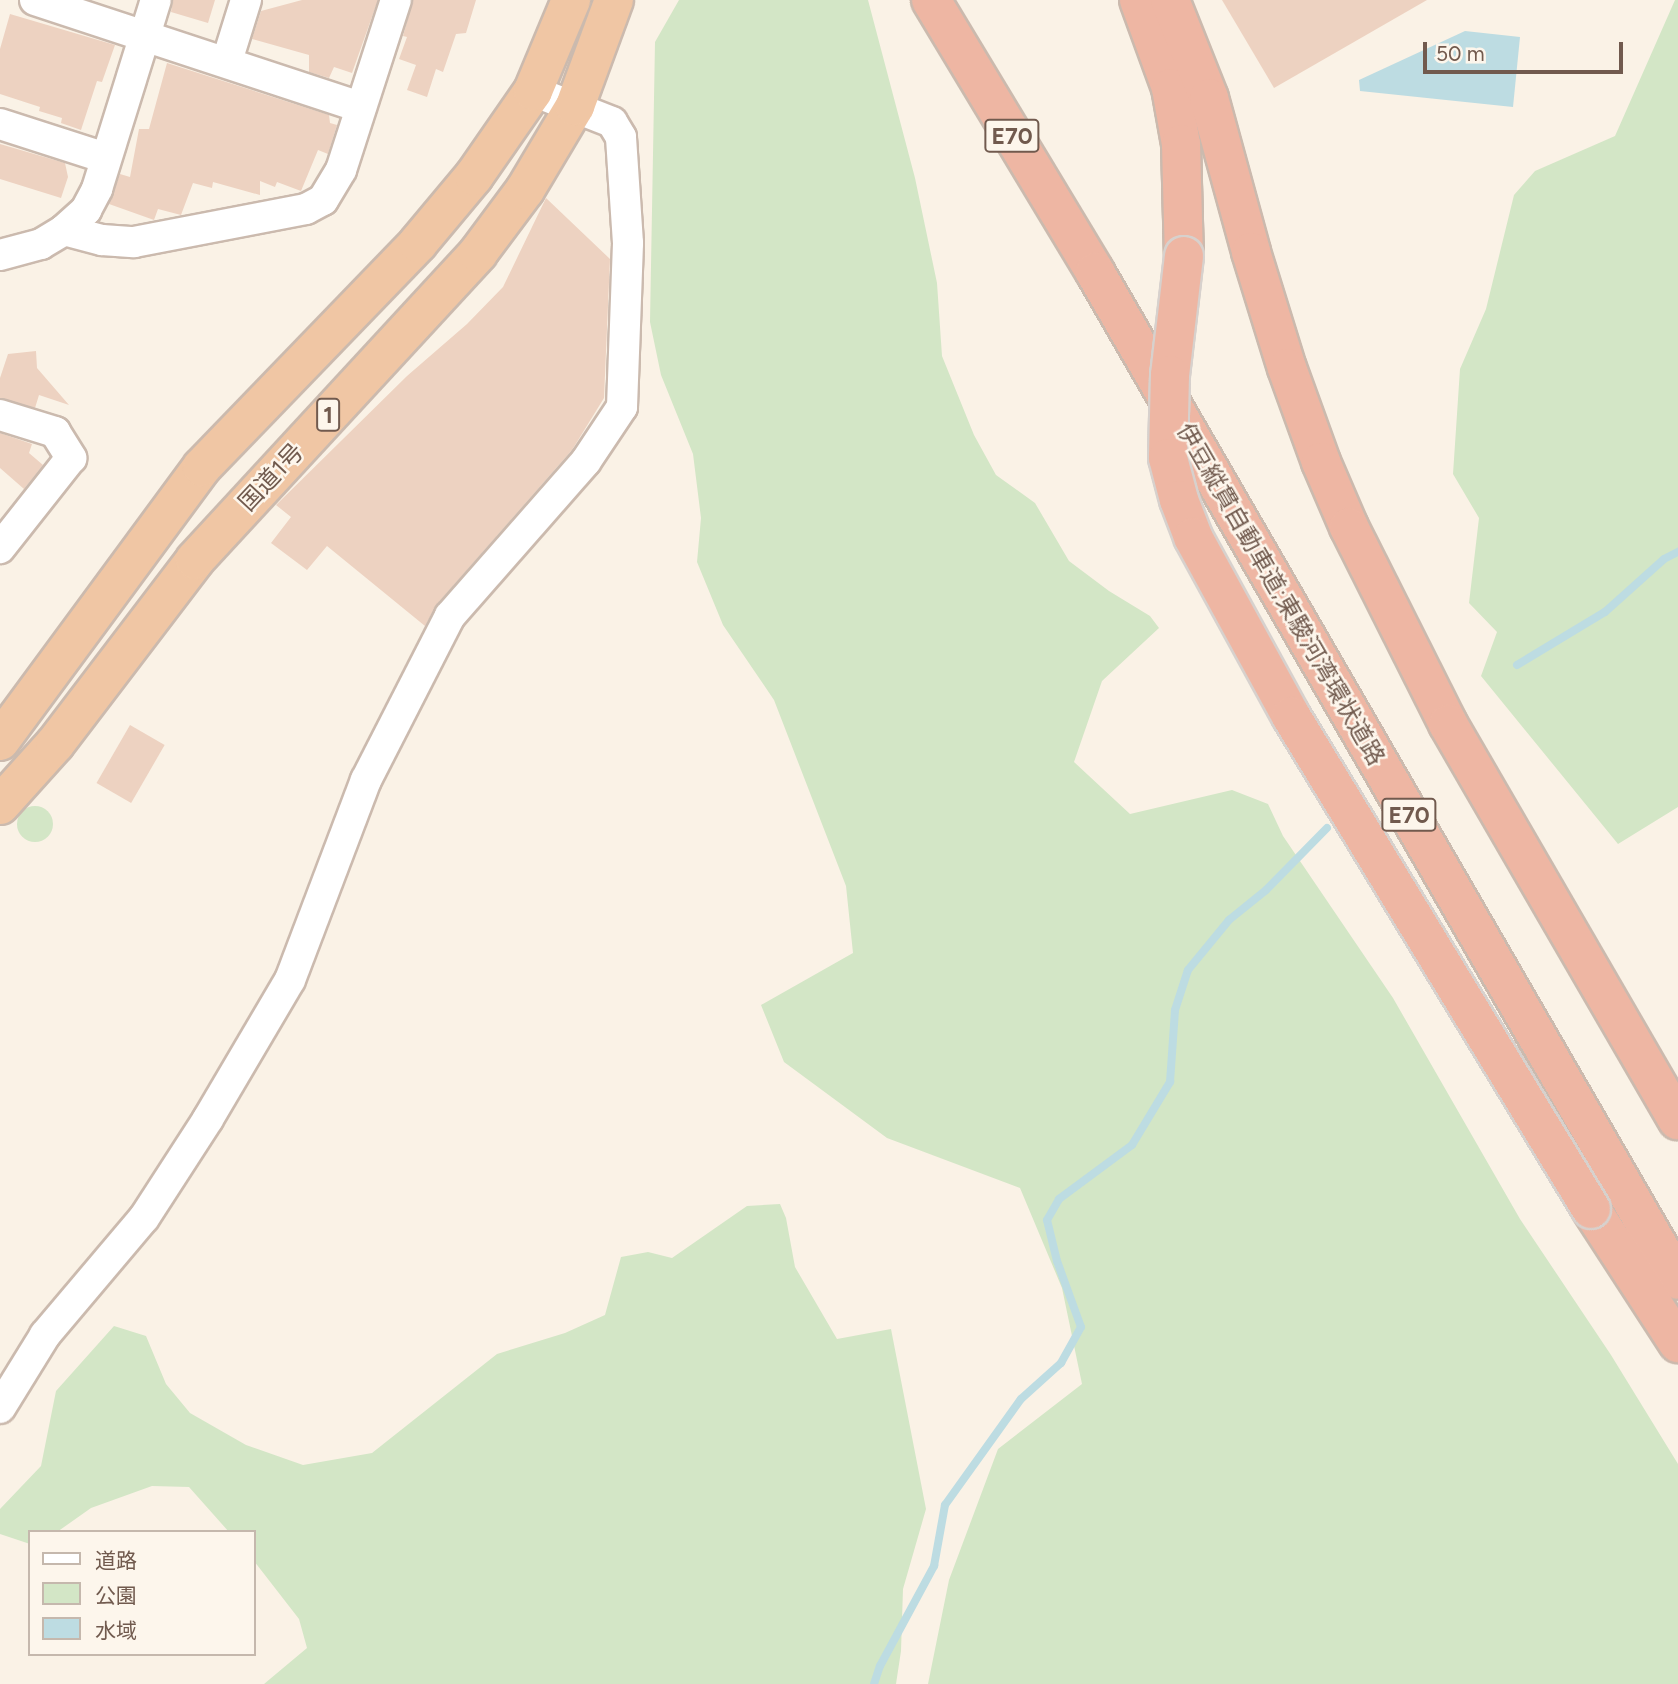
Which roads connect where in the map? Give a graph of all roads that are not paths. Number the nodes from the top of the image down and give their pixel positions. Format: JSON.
{"nodes":[{"id":1,"x":35,"y":0,"type":"edge"},
{"id":2,"x":156,"y":0,"type":"edge"},
{"id":3,"x":246,"y":0,"type":"edge"},
{"id":4,"x":396,"y":0,"type":"edge"},
{"id":5,"x":571,"y":0,"type":"edge"},
{"id":6,"x":614,"y":0,"type":"edge"},
{"id":7,"x":931,"y":0,"type":"edge"},
{"id":8,"x":962,"y":0,"type":"edge"},
{"id":9,"x":1139,"y":0,"type":"edge"},
{"id":10,"x":1170,"y":0,"type":"edge"},
{"id":11,"x":144,"y":36,"type":"junction"},
{"id":12,"x":227,"y":61,"type":"junction"},
{"id":13,"x":533,"y":91,"type":"junction"},
{"id":14,"x":575,"y":106,"type":"junction"},
{"id":15,"x":362,"y":107,"type":"junction"},
{"id":16,"x":0,"y":124,"type":"edge"},
{"id":17,"x":106,"y":158,"type":"junction"},
{"id":18,"x":65,"y":230,"type":"junction"},
{"id":19,"x":0,"y":255,"type":"edge"},
{"id":20,"x":1095,"y":272,"type":"junction"},
{"id":21,"x":0,"y":415,"type":"edge"},
{"id":22,"x":0,"y":548,"type":"edge"},
{"id":23,"x":0,"y":741,"type":"edge"},
{"id":24,"x":0,"y":805,"type":"edge"},
{"id":25,"x":1678,"y":1120,"type":"edge"},
{"id":26,"x":1678,"y":1280,"type":"edge"},
{"id":27,"x":1678,"y":1343,"type":"edge"},
{"id":28,"x":0,"y":1408,"type":"edge"}],
"edges":[{"from":1,"to":11,"type":"street"},
{"from":2,"to":11,"type":"street"},
{"from":3,"to":12,"type":"street"},
{"from":4,"to":15,"type":"street"},
{"from":5,"to":13,"type":"highway","number":"1"},
{"from":6,"to":14,"type":"highway","name":"国道1号","number":"1"},
{"from":7,"to":20,"type":"highway","name":"伊豆縦貫自動車道;東駿河湾環状道路","number":"E70"},
{"from":8,"to":20,"type":"highway","name":"伊豆縦貫自動車道;東駿河湾環状道路","number":"E70"},
{"from":9,"to":27,"type":"highway","bridge":true},
{"from":10,"to":25,"type":"highway"},
{"from":11,"to":12,"type":"street"},
{"from":11,"to":17,"type":"street"},
{"from":12,"to":15,"type":"street"},
{"from":13,"to":14,"type":"street"},
{"from":13,"to":23,"type":"highway","number":"1"},
{"from":14,"to":24,"type":"highway","name":"国道1号","number":"1"},
{"from":14,"to":28,"type":"street"},
{"from":15,"to":18,"type":"street"},
{"from":16,"to":17,"type":"street"},
{"from":17,"to":18,"type":"street"},
{"from":18,"to":19,"type":"street"},
{"from":20,"to":26,"type":"highway","name":"伊豆縦貫自動車道;東駿河湾環状道路","number":"E70"},
{"from":21,"to":22,"type":"street"}]}
